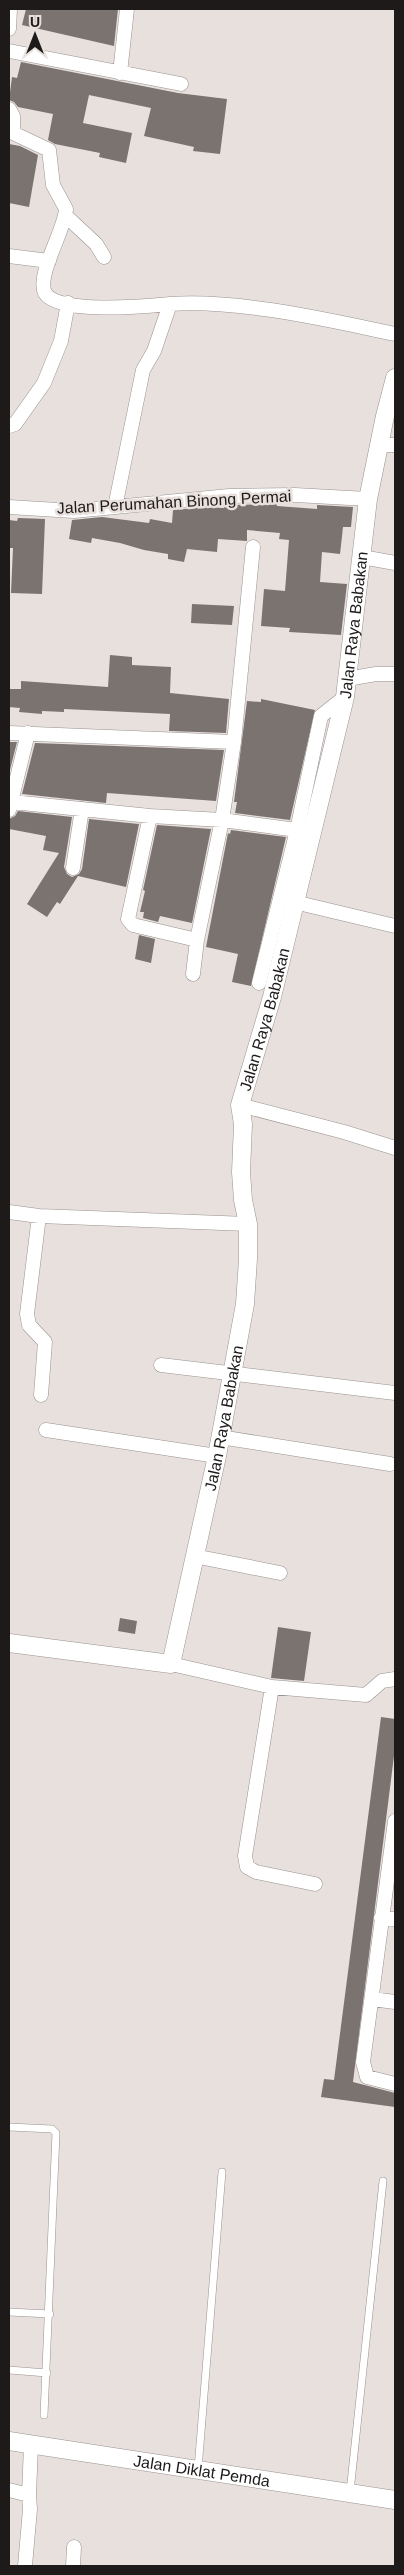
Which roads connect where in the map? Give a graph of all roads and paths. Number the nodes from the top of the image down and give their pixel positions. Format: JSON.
{"nodes":[{"id":1,"x":10,"y":9,"type":"edge"},
{"id":2,"x":127,"y":9,"type":"edge"},
{"id":3,"x":9,"y":29,"type":"edge"},
{"id":4,"x":9,"y":51,"type":"edge"},
{"id":5,"x":120,"y":73,"type":"junction"},
{"id":6,"x":181,"y":84,"type":"dead end"},
{"id":7,"x":9,"y":109,"type":"edge"},
{"id":8,"x":66,"y":216,"type":"junction"},
{"id":9,"x":9,"y":256,"type":"edge"},
{"id":10,"x":104,"y":257,"type":"dead end"},
{"id":11,"x":49,"y":262,"type":"junction"},
{"id":12,"x":68,"y":303,"type":"junction"},
{"id":13,"x":170,"y":304,"type":"junction"},
{"id":14,"x":395,"y":334,"type":"edge"},
{"id":15,"x":395,"y":378,"type":"edge"},
{"id":16,"x":9,"y":426,"type":"edge"},
{"id":17,"x":387,"y":445,"type":"edge"},
{"id":18,"x":368,"y":499,"type":"junction"},
{"id":19,"x":9,"y":507,"type":"edge"},
{"id":20,"x":115,"y":507,"type":"junction"},
{"id":21,"x":253,"y":547,"type":"dead end"},
{"id":22,"x":362,"y":557,"type":"junction"},
{"id":23,"x":395,"y":563,"type":"edge"},
{"id":24,"x":395,"y":674,"type":"edge"},
{"id":25,"x":347,"y":678,"type":"junction"},
{"id":26,"x":345,"y":697,"type":"junction"},
{"id":27,"x":9,"y":733,"type":"edge"},
{"id":28,"x":28,"y":733,"type":"junction"},
{"id":29,"x":234,"y":742,"type":"junction"},
{"id":30,"x":10,"y":806,"type":"edge"},
{"id":31,"x":82,"y":808,"type":"junction"},
{"id":32,"x":150,"y":816,"type":"junction"},
{"id":33,"x":222,"y":820,"type":"junction"},
{"id":34,"x":297,"y":830,"type":"junction"},
{"id":35,"x":73,"y":868,"type":"dead end"},
{"id":36,"x":294,"y":902,"type":"junction"},
{"id":37,"x":395,"y":926,"type":"edge"},
{"id":38,"x":197,"y":940,"type":"junction"},
{"id":39,"x":193,"y":974,"type":"dead end"},
{"id":40,"x":259,"y":983,"type":"dead end"},
{"id":41,"x":240,"y":1105,"type":"junction"},
{"id":42,"x":395,"y":1148,"type":"edge"},
{"id":43,"x":9,"y":1212,"type":"edge"},
{"id":44,"x":38,"y":1216,"type":"junction"},
{"id":45,"x":248,"y":1224,"type":"junction"},
{"id":46,"x":161,"y":1365,"type":"dead end"},
{"id":47,"x":233,"y":1374,"type":"junction"},
{"id":48,"x":395,"y":1394,"type":"edge"},
{"id":49,"x":41,"y":1395,"type":"dead end"},
{"id":50,"x":46,"y":1430,"type":"dead end"},
{"id":51,"x":220,"y":1437,"type":"junction"},
{"id":52,"x":217,"y":1456,"type":"junction"},
{"id":53,"x":390,"y":1464,"type":"dead end"},
{"id":54,"x":194,"y":1556,"type":"junction"},
{"id":55,"x":280,"y":1573,"type":"dead end"},
{"id":56,"x":9,"y":1643,"type":"edge"},
{"id":57,"x":171,"y":1664,"type":"junction"},
{"id":58,"x":395,"y":1679,"type":"edge"},
{"id":59,"x":272,"y":1686,"type":"junction"},
{"id":60,"x":395,"y":1828,"type":"edge"},
{"id":61,"x":315,"y":1884,"type":"dead end"},
{"id":62,"x":388,"y":1919,"type":"edge"},
{"id":63,"x":372,"y":2000,"type":"junction"},
{"id":64,"x":395,"y":2002,"type":"edge"},
{"id":65,"x":395,"y":2084,"type":"edge"},
{"id":66,"x":9,"y":2128,"type":"edge"},
{"id":67,"x":222,"y":2172,"type":"dead end"},
{"id":68,"x":383,"y":2181,"type":"dead end"},
{"id":69,"x":9,"y":2312,"type":"edge"},
{"id":70,"x":50,"y":2314,"type":"junction"},
{"id":71,"x":9,"y":2370,"type":"edge"},
{"id":72,"x":47,"y":2373,"type":"junction"},
{"id":73,"x":44,"y":2415,"type":"dead end"},
{"id":74,"x":9,"y":2441,"type":"edge"},
{"id":75,"x":32,"y":2444,"type":"junction"},
{"id":76,"x":198,"y":2470,"type":"junction"},
{"id":77,"x":9,"y":2490,"type":"edge"},
{"id":78,"x":350,"y":2493,"type":"junction"},
{"id":79,"x":28,"y":2495,"type":"junction"},
{"id":80,"x":395,"y":2500,"type":"edge"},
{"id":81,"x":74,"y":2547,"type":"dead end"},
{"id":82,"x":25,"y":2566,"type":"edge"},
{"id":83,"x":74,"y":2566,"type":"edge"}],
"edges":[{"from":1,"to":3,"type":"street"},
{"from":2,"to":5,"type":"street"},
{"from":4,"to":5,"type":"street"},
{"from":5,"to":6,"type":"street"},
{"from":7,"to":8,"type":"street"},
{"from":8,"to":10,"type":"street"},
{"from":8,"to":11,"type":"street"},
{"from":9,"to":11,"type":"street"},
{"from":11,"to":12,"type":"street"},
{"from":12,"to":13,"type":"street"},
{"from":12,"to":16,"type":"street"},
{"from":13,"to":14,"type":"street"},
{"from":13,"to":20,"type":"street"},
{"from":15,"to":17,"type":"street","name":"Jalan Raya Babakan"},
{"from":17,"to":18,"type":"street","name":"Jalan Raya Babakan"},
{"from":18,"to":20,"type":"street","name":"Jalan Perumahan Binong Permai"},
{"from":18,"to":22,"type":"street","name":"Jalan Raya Babakan"},
{"from":19,"to":20,"type":"street","name":"Jalan Perumahan Binong Permai"},
{"from":21,"to":29,"type":"street"},
{"from":22,"to":23,"type":"street"},
{"from":22,"to":25,"type":"street","name":"Jalan Raya Babakan"},
{"from":24,"to":25,"type":"street"},
{"from":25,"to":26,"type":"street","name":"Jalan Raya Babakan"},
{"from":26,"to":34,"type":"street"},
{"from":26,"to":36,"type":"street","name":"Jalan Raya Babakan"},
{"from":27,"to":28,"type":"street"},
{"from":28,"to":29,"type":"street"},
{"from":28,"to":30,"type":"street"},
{"from":29,"to":33,"type":"street"},
{"from":30,"to":31,"type":"street"},
{"from":31,"to":32,"type":"street"},
{"from":31,"to":35,"type":"street"},
{"from":32,"to":33,"type":"street"},
{"from":32,"to":38,"type":"street"},
{"from":33,"to":34,"type":"street"},
{"from":33,"to":38,"type":"street"},
{"from":34,"to":40,"type":"street"},
{"from":36,"to":37,"type":"street"},
{"from":36,"to":41,"type":"street","name":"Jalan Raya Babakan"},
{"from":38,"to":39,"type":"street"},
{"from":41,"to":42,"type":"street"},
{"from":41,"to":45,"type":"street","name":"Jalan Raya Babakan"},
{"from":43,"to":44,"type":"street"},
{"from":44,"to":45,"type":"street"},
{"from":44,"to":49,"type":"street"},
{"from":45,"to":47,"type":"street","name":"Jalan Raya Babakan"},
{"from":46,"to":47,"type":"street"},
{"from":47,"to":48,"type":"street"},
{"from":47,"to":51,"type":"street","name":"Jalan Raya Babakan"},
{"from":50,"to":52,"type":"street"},
{"from":51,"to":52,"type":"street","name":"Jalan Raya Babakan"},
{"from":51,"to":53,"type":"street"},
{"from":52,"to":54,"type":"street","name":"Jalan Raya Babakan"},
{"from":54,"to":55,"type":"street"},
{"from":54,"to":57,"type":"street","name":"Jalan Raya Babakan"},
{"from":56,"to":57,"type":"street"},
{"from":57,"to":59,"type":"street"},
{"from":58,"to":59,"type":"street"},
{"from":59,"to":61,"type":"street"},
{"from":60,"to":62,"type":"street"},
{"from":62,"to":63,"type":"street"},
{"from":63,"to":64,"type":"street"},
{"from":63,"to":65,"type":"street"},
{"from":66,"to":70,"type":"lane"},
{"from":67,"to":76,"type":"lane"},
{"from":68,"to":78,"type":"lane"},
{"from":69,"to":70,"type":"lane"},
{"from":70,"to":72,"type":"lane"},
{"from":71,"to":72,"type":"lane"},
{"from":72,"to":73,"type":"lane"},
{"from":74,"to":75,"type":"street","name":"Jalan Diklat Pemda"},
{"from":75,"to":76,"type":"street","name":"Jalan Diklat Pemda"},
{"from":75,"to":79,"type":"street"},
{"from":76,"to":78,"type":"street","name":"Jalan Diklat Pemda"},
{"from":77,"to":79,"type":"street"},
{"from":78,"to":80,"type":"street","name":"Jalan Diklat Pemda"},
{"from":79,"to":82,"type":"street"},
{"from":81,"to":83,"type":"street"}]}
